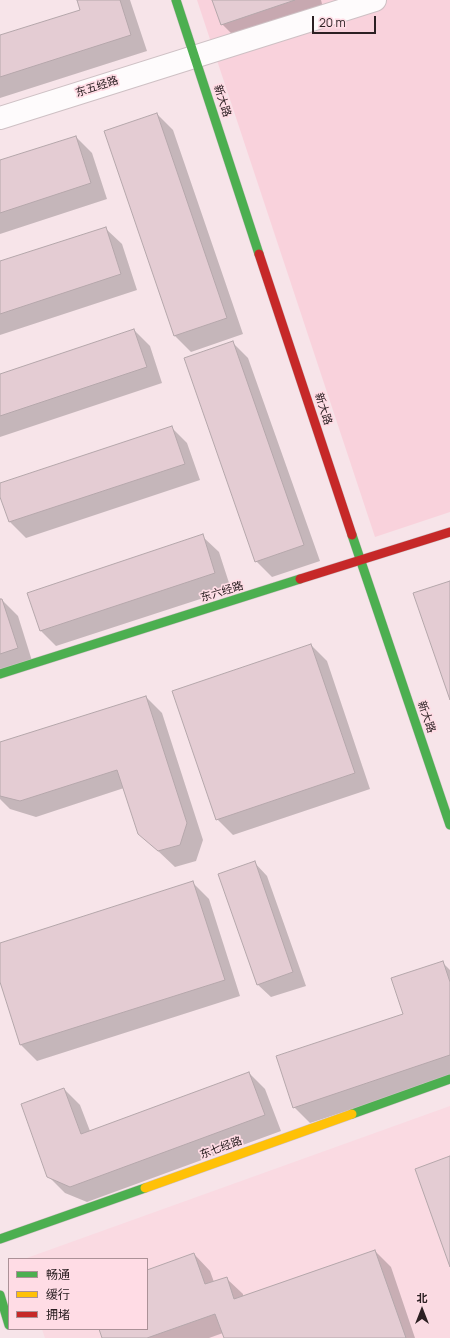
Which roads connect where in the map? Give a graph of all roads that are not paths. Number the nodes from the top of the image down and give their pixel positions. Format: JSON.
{"nodes":[{"id":1,"x":176,"y":0,"type":"edge"},
{"id":2,"x":375,"y":0,"type":"edge"},
{"id":3,"x":195,"y":56,"type":"junction"},
{"id":4,"x":0,"y":118,"type":"edge"},
{"id":5,"x":450,"y":532,"type":"edge"},
{"id":6,"x":360,"y":561,"type":"junction"},
{"id":7,"x":0,"y":674,"type":"edge"},
{"id":8,"x":450,"y":825,"type":"edge"},
{"id":9,"x":450,"y":1079,"type":"edge"},
{"id":10,"x":0,"y":1238,"type":"edge"},
{"id":11,"x":0,"y":1295,"type":"edge"},
{"id":12,"x":8,"y":1322,"type":"edge"}],
"edges":[{"from":1,"to":3,"type":"street","name":"新大路"},
{"from":2,"to":3,"type":"street","name":"东五经路"},
{"from":3,"to":4,"type":"street","name":"东五经路"},
{"from":3,"to":6,"type":"street","name":"新大路"},
{"from":5,"to":6,"type":"street","name":"东六经路"},
{"from":6,"to":7,"type":"street","name":"东六经路"},
{"from":6,"to":8,"type":"street","name":"新大路"},
{"from":9,"to":10,"type":"street","name":"东七经路"},
{"from":11,"to":12,"type":"street"}]}
